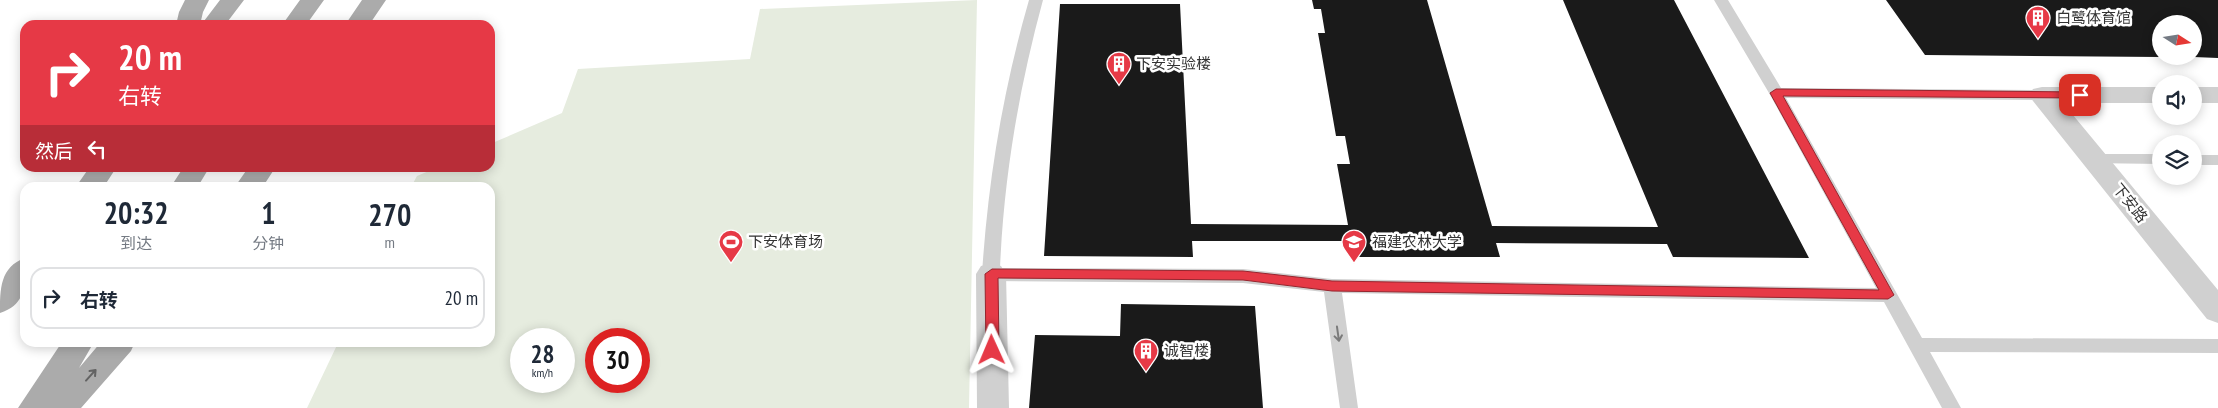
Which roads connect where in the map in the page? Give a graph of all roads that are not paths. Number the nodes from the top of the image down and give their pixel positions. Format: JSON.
{"nodes":[{"id":1,"x":197,"y":0,"type":"edge"},
{"id":2,"x":232,"y":0,"type":"edge"},
{"id":3,"x":312,"y":0,"type":"edge"},
{"id":4,"x":374,"y":0,"type":"edge"},
{"id":5,"x":1036,"y":0,"type":"edge"},
{"id":6,"x":1721,"y":0,"type":"edge"},
{"id":7,"x":189,"y":20,"type":"edge"},
{"id":8,"x":217,"y":20,"type":"edge"},
{"id":9,"x":298,"y":20,"type":"edge"},
{"id":10,"x":360,"y":20,"type":"edge"},
{"id":11,"x":1776,"y":93,"type":"junction"},
{"id":12,"x":2042,"y":95,"type":"junction"},
{"id":13,"x":2152,"y":95,"type":"edge"},
{"id":14,"x":2202,"y":95,"type":"edge"},
{"id":15,"x":2218,"y":95,"type":"edge"},
{"id":16,"x":2094,"y":159,"type":"junction"},
{"id":17,"x":2152,"y":160,"type":"edge"},
{"id":18,"x":2202,"y":160,"type":"edge"},
{"id":19,"x":2218,"y":160,"type":"edge"},
{"id":20,"x":992,"y":274,"type":"junction"},
{"id":21,"x":20,"y":276,"type":"edge"},
{"id":22,"x":1332,"y":286,"type":"junction"},
{"id":23,"x":1888,"y":295,"type":"junction"},
{"id":24,"x":0,"y":302,"type":"edge"},
{"id":25,"x":2218,"y":311,"type":"edge"},
{"id":26,"x":1916,"y":344,"type":"junction"},
{"id":27,"x":2218,"y":346,"type":"edge"},
{"id":28,"x":76,"y":347,"type":"edge"},
{"id":29,"x":116,"y":347,"type":"edge"},
{"id":30,"x":34,"y":408,"type":"edge"},
{"id":31,"x":62,"y":408,"type":"edge"},
{"id":32,"x":993,"y":408,"type":"edge"},
{"id":33,"x":1348,"y":408,"type":"edge"},
{"id":34,"x":1952,"y":408,"type":"edge"}],
"edges":[{"from":1,"to":7,"type":"main road"},
{"from":2,"to":8,"type":"main road"},
{"from":3,"to":9,"type":"main road"},
{"from":4,"to":10,"type":"main road"},
{"from":5,"to":20,"type":"lane"},
{"from":6,"to":11,"type":"lane"},
{"from":11,"to":12,"type":"lane"},
{"from":11,"to":23,"type":"lane"},
{"from":12,"to":13,"type":"street"},
{"from":12,"to":16,"type":"street","name":"下安路"},
{"from":14,"to":15,"type":"street"},
{"from":16,"to":17,"type":"lane"},
{"from":16,"to":25,"type":"street","name":"下安路"},
{"from":18,"to":19,"type":"lane"},
{"from":20,"to":22,"type":"lane"},
{"from":20,"to":32,"type":"street"},
{"from":21,"to":24,"type":"main road"},
{"from":22,"to":23,"type":"lane"},
{"from":22,"to":33,"type":"lane","one_way":true},
{"from":23,"to":26,"type":"lane"},
{"from":26,"to":27,"type":"lane"},
{"from":26,"to":34,"type":"lane"},
{"from":28,"to":30,"type":"main road"},
{"from":31,"to":29,"type":"main road","one_way":true}]}
